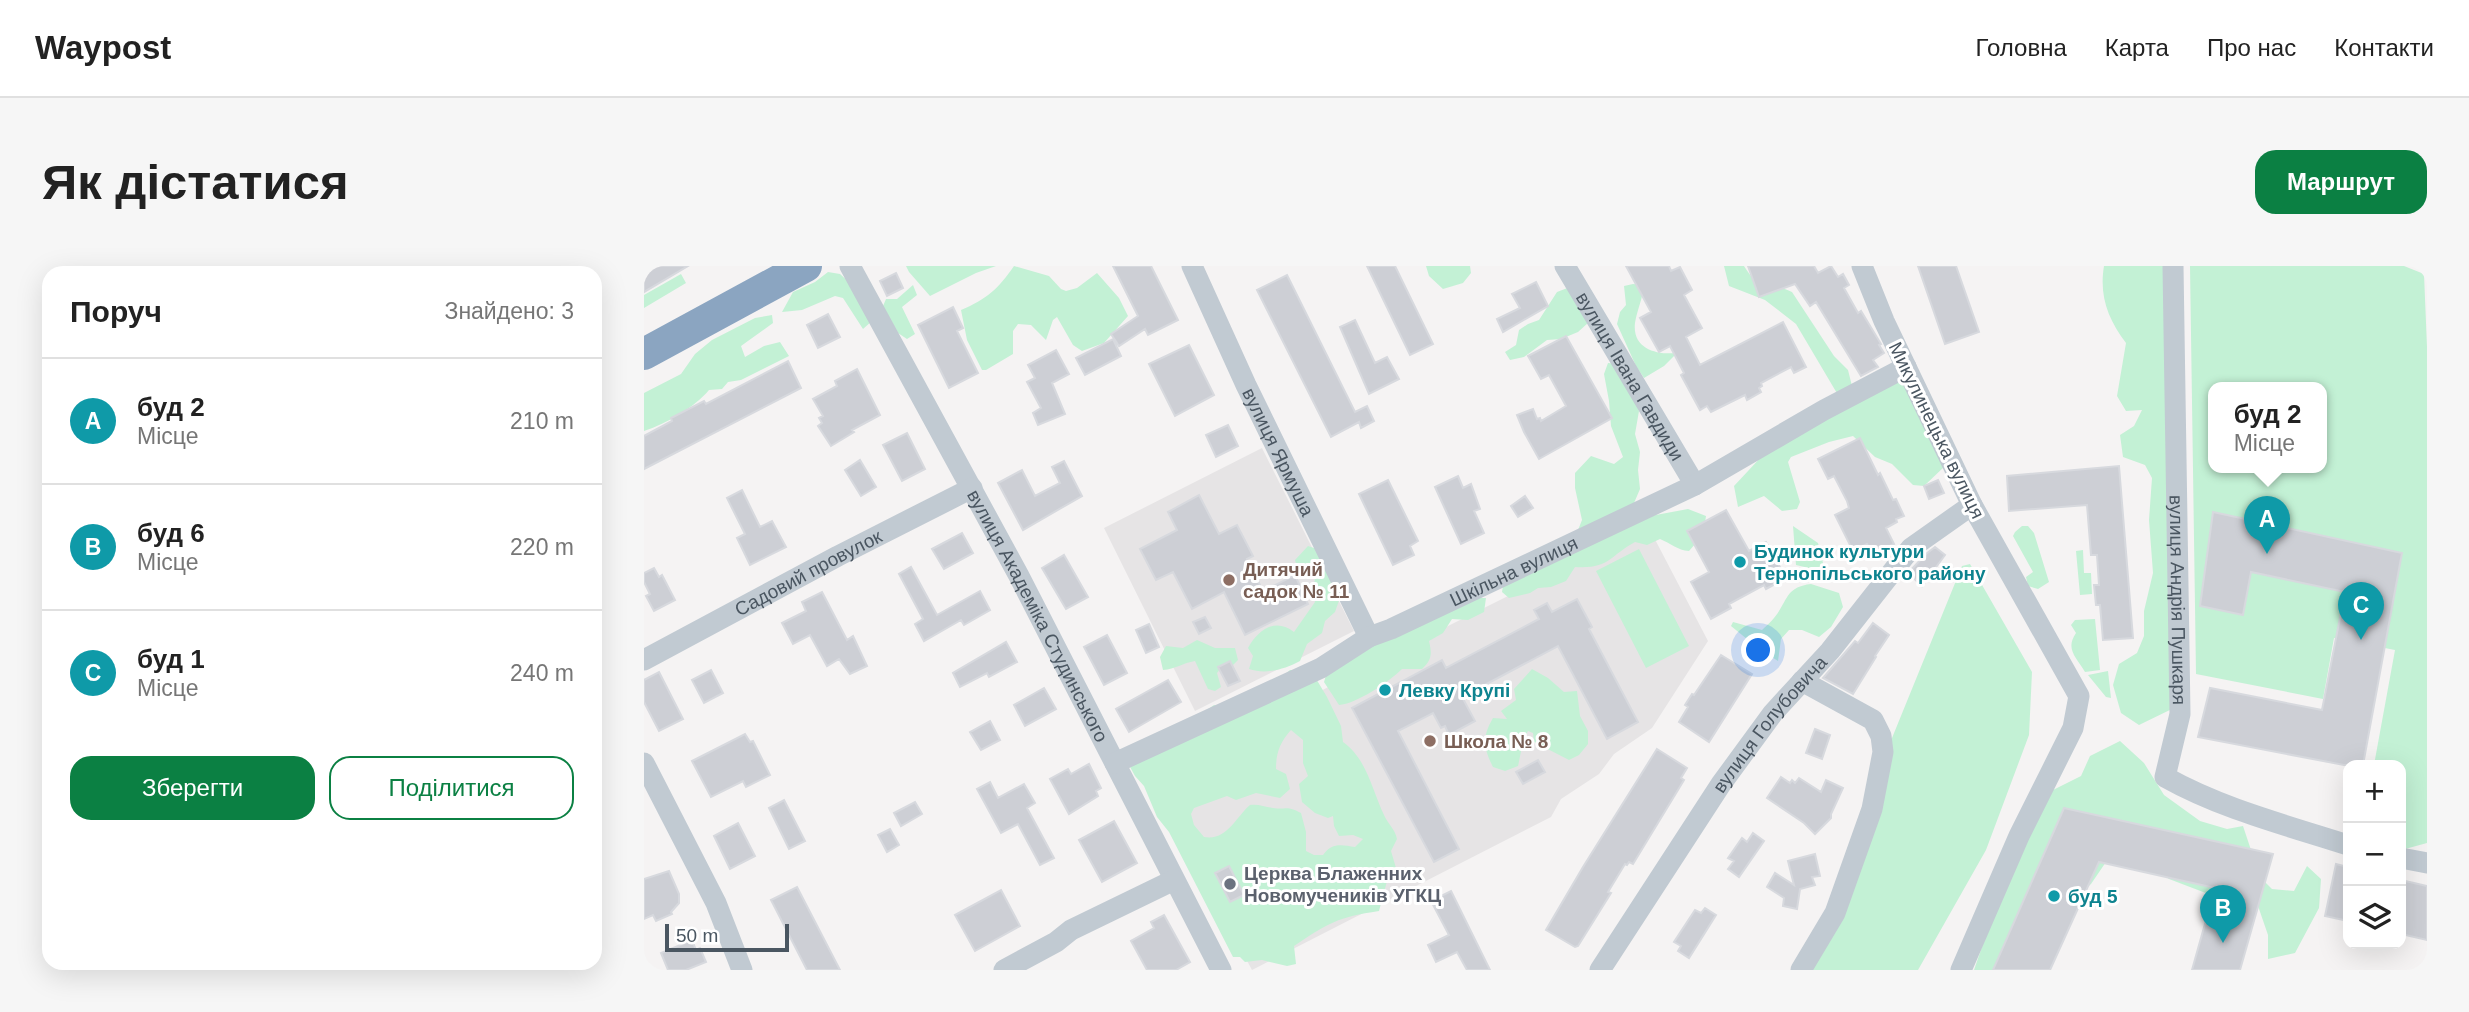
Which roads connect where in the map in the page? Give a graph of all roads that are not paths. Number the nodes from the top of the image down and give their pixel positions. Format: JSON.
{"nodes":[{"id":1,"x":806,"y":266,"type":"edge"},
{"id":2,"x":850,"y":266,"type":"edge"},
{"id":3,"x":1192,"y":266,"type":"edge"},
{"id":4,"x":1565,"y":266,"type":"edge"},
{"id":5,"x":1862,"y":266,"type":"edge"},
{"id":6,"x":2173,"y":266,"type":"edge"},
{"id":7,"x":644,"y":354,"type":"edge"},
{"id":8,"x":1906,"y":368,"type":"junction"},
{"id":9,"x":1695,"y":485,"type":"junction"},
{"id":10,"x":972,"y":488,"type":"junction"},
{"id":11,"x":1972,"y":505,"type":"junction"},
{"id":12,"x":1369,"y":637,"type":"junction"},
{"id":13,"x":644,"y":660,"type":"edge"},
{"id":14,"x":1802,"y":681,"type":"junction"},
{"id":15,"x":644,"y":762,"type":"edge"},
{"id":16,"x":1115,"y":763,"type":"junction"},
{"id":17,"x":2343,"y":843,"type":"edge"},
{"id":18,"x":2406,"y":859,"type":"edge"},
{"id":19,"x":2427,"y":863,"type":"edge"},
{"id":20,"x":1174,"y":880,"type":"junction"},
{"id":21,"x":742,"y":970,"type":"edge"},
{"id":22,"x":1004,"y":970,"type":"edge"},
{"id":23,"x":1221,"y":970,"type":"edge"},
{"id":24,"x":1600,"y":970,"type":"edge"},
{"id":25,"x":1801,"y":970,"type":"edge"},
{"id":26,"x":1961,"y":970,"type":"edge"}],
"edges":[{"from":1,"to":7,"type":"highway"},
{"from":2,"to":10,"type":"street","name":"вулиця Академіка Студинського"},
{"from":3,"to":12,"type":"street","name":"вулиця Ярмуша"},
{"from":4,"to":9,"type":"street","name":"вулиця Івана Гавдиди"},
{"from":5,"to":8,"type":"street","name":"Микулинецька вулиця"},
{"from":6,"to":17,"type":"street","name":"вулиця Андрія Пушкаря"},
{"from":8,"to":9,"type":"street","name":"Шкільна вулиця"},
{"from":8,"to":11,"type":"street","name":"Микулинецька вулиця"},
{"from":9,"to":12,"type":"street","name":"Шкільна вулиця"},
{"from":10,"to":13,"type":"street","name":"Садовий провулок"},
{"from":10,"to":16,"type":"street","name":"вулиця Академіка Студинського"},
{"from":11,"to":14,"type":"street","name":"вулиця Голубовича"},
{"from":11,"to":26,"type":"street","name":"Микулинецька вулиця"},
{"from":12,"to":16,"type":"street","name":"Шкільна вулиця"},
{"from":14,"to":24,"type":"street","name":"вулиця Голубовича"},
{"from":14,"to":25,"type":"street"},
{"from":15,"to":21,"type":"street"},
{"from":16,"to":20,"type":"street","name":"вулиця Академіка Студинського"},
{"from":18,"to":19,"type":"street"},
{"from":20,"to":22,"type":"street"},
{"from":20,"to":23,"type":"street","name":"вулиця Академіка Студинського"}]}
